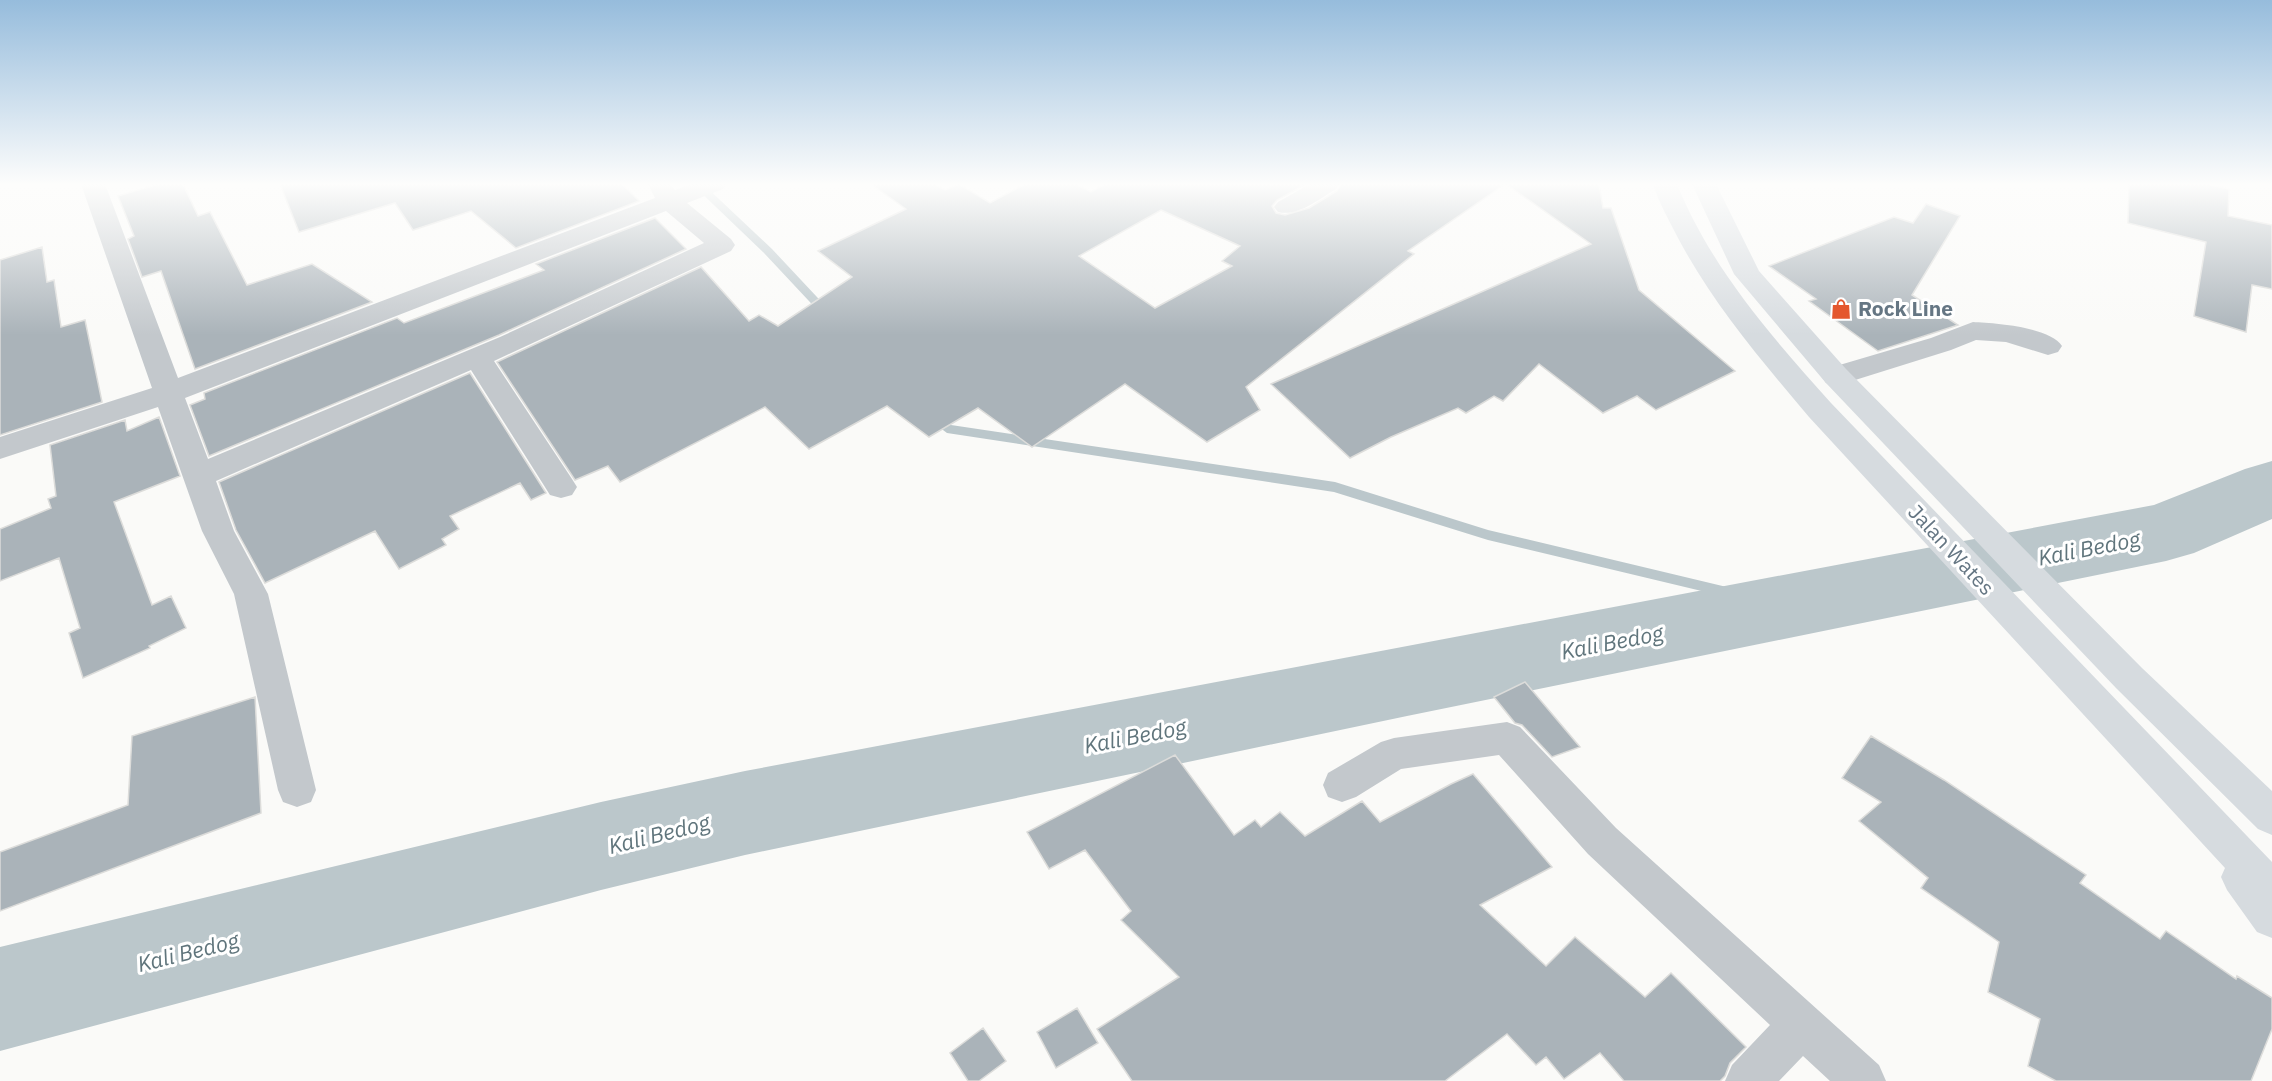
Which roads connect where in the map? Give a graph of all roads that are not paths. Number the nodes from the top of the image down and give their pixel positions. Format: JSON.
{"nodes":[{"id":1,"x":111,"y":234,"type":"edge"},
{"id":2,"x":558,"y":234,"type":"edge"},
{"id":3,"x":710,"y":234,"type":"edge"},
{"id":4,"x":1689,"y":234,"type":"edge"},
{"id":5,"x":1728,"y":234,"type":"edge"},
{"id":6,"x":2048,"y":346,"type":"dead end"},
{"id":7,"x":477,"y":357,"type":"junction"},
{"id":8,"x":1836,"y":376,"type":"junction"},
{"id":9,"x":168,"y":393,"type":"junction"},
{"id":10,"x":0,"y":448,"type":"edge"},
{"id":11,"x":197,"y":476,"type":"junction"},
{"id":12,"x":561,"y":487,"type":"dead end"},
{"id":13,"x":1342,"y":785,"type":"dead end"},
{"id":14,"x":297,"y":790,"type":"dead end"},
{"id":15,"x":2177,"y":792,"type":"junction"},
{"id":16,"x":2272,"y":817,"type":"edge"},
{"id":17,"x":2272,"y":890,"type":"edge"},
{"id":18,"x":2272,"y":918,"type":"edge"},
{"id":19,"x":1801,"y":1025,"type":"junction"},
{"id":20,"x":1748,"y":1081,"type":"edge"},
{"id":21,"x":1863,"y":1081,"type":"edge"}],
"edges":[{"from":1,"to":9,"type":"street"},
{"from":2,"to":9,"type":"street"},
{"from":3,"to":7,"type":"street"},
{"from":4,"to":15,"type":"highway","name":"Jalan Wates"},
{"from":5,"to":8,"type":"highway","name":"Jalan Wates"},
{"from":6,"to":8,"type":"street"},
{"from":7,"to":11,"type":"street"},
{"from":7,"to":12,"type":"street"},
{"from":8,"to":16,"type":"highway","name":"Jalan Wates"},
{"from":9,"to":10,"type":"street"},
{"from":9,"to":11,"type":"street"},
{"from":11,"to":14,"type":"street"},
{"from":13,"to":19,"type":"street"},
{"from":15,"to":17,"type":"highway","name":"Jalan Wates"},
{"from":15,"to":18,"type":"highway"},
{"from":19,"to":20,"type":"street"},
{"from":19,"to":21,"type":"street"}]}
